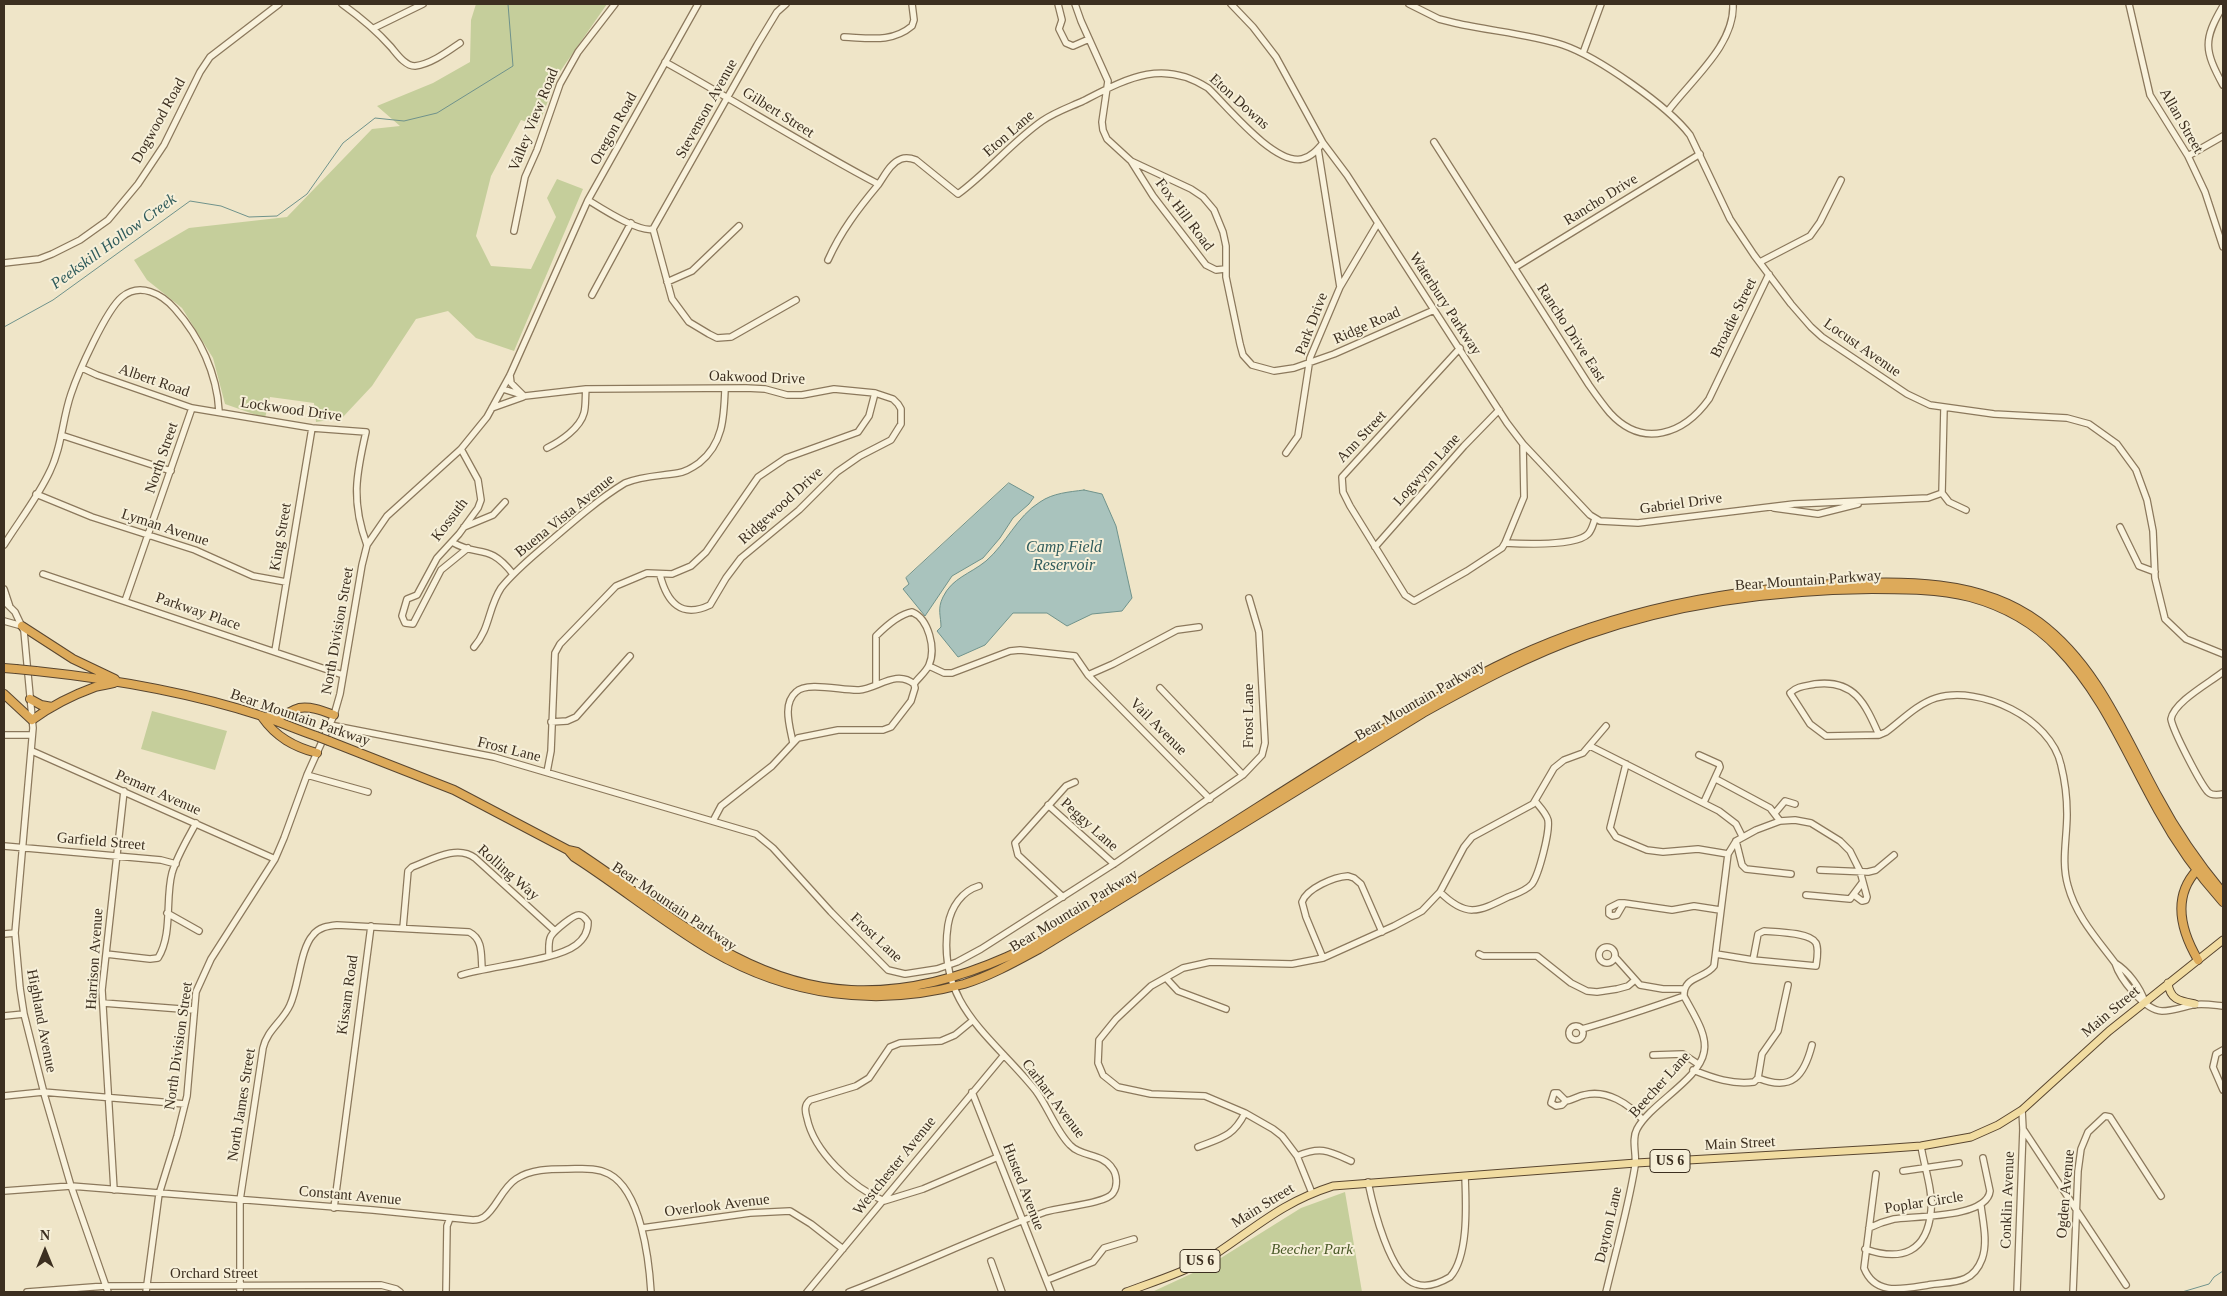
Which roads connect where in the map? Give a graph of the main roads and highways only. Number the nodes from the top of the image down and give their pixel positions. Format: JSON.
{"nodes":[{"id":1,"x":22,"y":626,"type":"road end"},
{"id":2,"x":4,"y":668,"type":"edge"},
{"id":3,"x":81,"y":676,"type":"junction"},
{"id":4,"x":118,"y":682,"type":"junction"},
{"id":5,"x":4,"y":694,"type":"edge"},
{"id":6,"x":78,"y":694,"type":"junction"},
{"id":7,"x":30,"y":700,"type":"road end"},
{"id":8,"x":52,"y":707,"type":"junction"},
{"id":9,"x":293,"y":711,"type":"junction"},
{"id":10,"x":334,"y":715,"type":"road end"},
{"id":11,"x":262,"y":716,"type":"junction"},
{"id":12,"x":286,"y":726,"type":"junction"},
{"id":13,"x":302,"y":731,"type":"junction"},
{"id":14,"x":285,"y":741,"type":"junction"},
{"id":15,"x":317,"y":753,"type":"road end"},
{"id":16,"x":568,"y":850,"type":"junction"},
{"id":17,"x":2197,"y":870,"type":"junction"},
{"id":18,"x":2223,"y":893,"type":"edge"},
{"id":19,"x":2223,"y":902,"type":"edge"},
{"id":20,"x":2223,"y":940,"type":"edge"},
{"id":21,"x":2198,"y":960,"type":"junction"},
{"id":22,"x":2168,"y":983,"type":"junction"},
{"id":23,"x":2195,"y":1004,"type":"road end"},
{"id":24,"x":1126,"y":1292,"type":"edge"}],
"edges":[{"from":1,"to":4,"type":"highway"},
{"from":2,"to":3,"type":"highway","name":"Bear Mountain Parkway","bridge":true},
{"from":3,"to":4,"type":"highway","name":"Bear Mountain Parkway"},
{"from":3,"to":6,"type":"highway"},
{"from":4,"to":6,"type":"highway"},
{"from":4,"to":11,"type":"highway","name":"Bear Mountain Parkway"},
{"from":5,"to":8,"type":"highway"},
{"from":6,"to":8,"type":"highway"},
{"from":7,"to":8,"type":"highway"},
{"from":9,"to":10,"type":"highway"},
{"from":9,"to":11,"type":"highway"},
{"from":9,"to":13,"type":"highway"},
{"from":11,"to":12,"type":"highway","name":"Bear Mountain Parkway"},
{"from":11,"to":14,"type":"highway"},
{"from":12,"to":13,"type":"highway","name":"Bear Mountain Parkway"},
{"from":12,"to":14,"type":"highway"},
{"from":13,"to":16,"type":"highway","name":"Bear Mountain Parkway","bridge":true},
{"from":14,"to":15,"type":"highway"},
{"from":16,"to":17,"type":"highway","name":"Bear Mountain Parkway"},
{"from":16,"to":18,"type":"highway","name":"Bear Mountain Parkway"},
{"from":17,"to":19,"type":"highway","name":"Bear Mountain Parkway"},
{"from":17,"to":21,"type":"highway"},
{"from":20,"to":21,"type":"main road","name":"Main Street","number":"US 6"},
{"from":21,"to":22,"type":"main road","name":"Main Street","number":"US 6"},
{"from":22,"to":23,"type":"main road"},
{"from":22,"to":24,"type":"main road","name":"Main Street","number":"US 6"}]}
